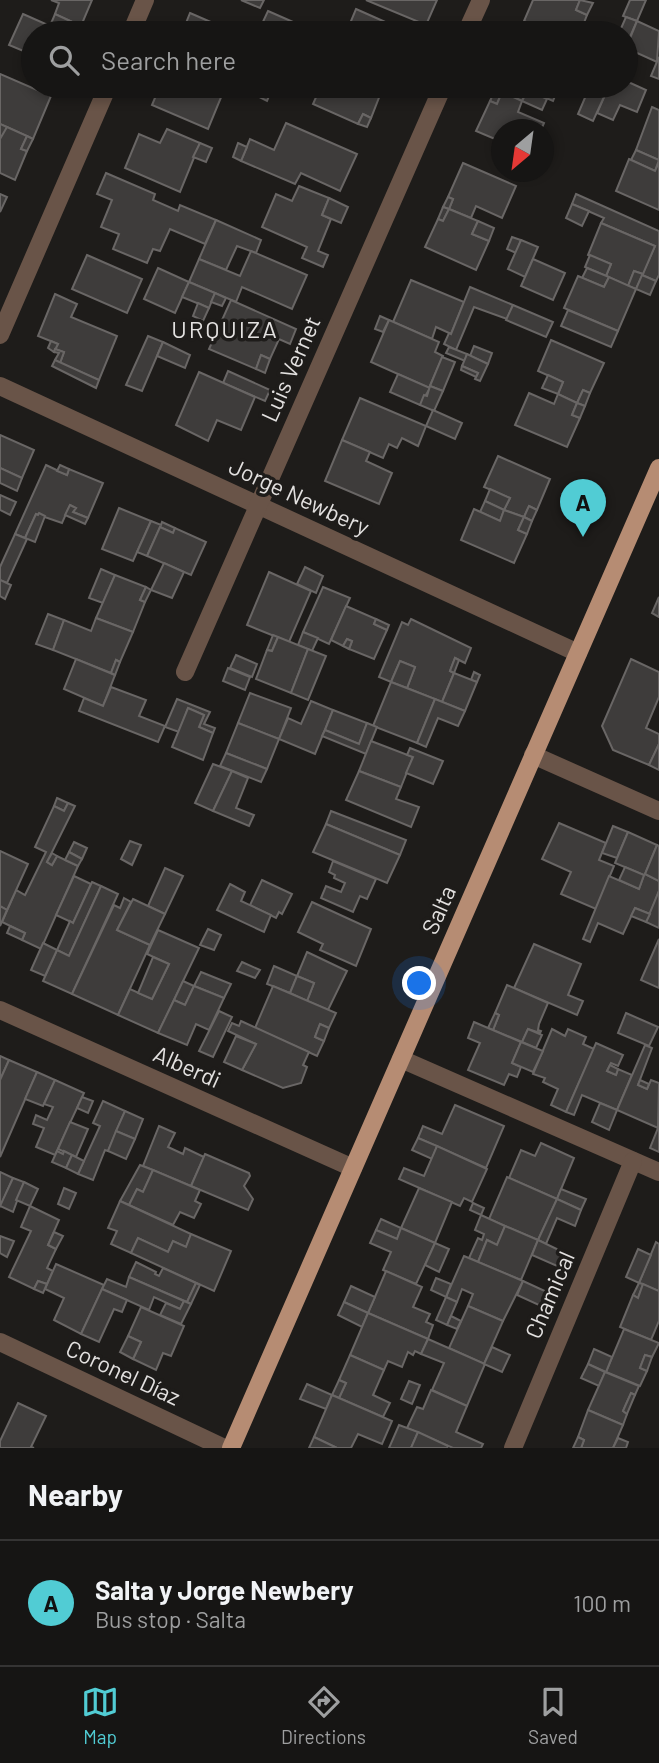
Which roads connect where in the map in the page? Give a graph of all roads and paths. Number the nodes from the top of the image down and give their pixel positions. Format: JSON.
{"nodes":[{"id":1,"x":145,"y":0,"type":"edge"},
{"id":2,"x":481,"y":0,"type":"edge"},
{"id":3,"x":136,"y":21,"type":"edge"},
{"id":4,"x":471,"y":21,"type":"edge"},
{"id":5,"x":103,"y":98,"type":"edge"},
{"id":6,"x":438,"y":98,"type":"edge"},
{"id":7,"x":0,"y":335,"type":"edge"},
{"id":8,"x":0,"y":387,"type":"edge"},
{"id":9,"x":659,"y":468,"type":"edge"},
{"id":10,"x":258,"y":505,"type":"junction"},
{"id":11,"x":578,"y":653,"type":"junction"},
{"id":12,"x":185,"y":672,"type":"dead end"},
{"id":13,"x":533,"y":755,"type":"junction"},
{"id":14,"x":659,"y":811,"type":"edge"},
{"id":15,"x":0,"y":1010,"type":"edge"},
{"id":16,"x":401,"y":1059,"type":"junction"},
{"id":17,"x":634,"y":1161,"type":"junction"},
{"id":18,"x":353,"y":1168,"type":"junction"},
{"id":19,"x":659,"y":1172,"type":"edge"},
{"id":20,"x":0,"y":1342,"type":"edge"},
{"id":21,"x":224,"y":1448,"type":"edge"},
{"id":22,"x":231,"y":1448,"type":"edge"},
{"id":23,"x":513,"y":1448,"type":"edge"}],
"edges":[{"from":1,"to":3,"type":"street"},
{"from":2,"to":4,"type":"street"},
{"from":5,"to":7,"type":"street"},
{"from":6,"to":10,"type":"street","name":"Luis Vernet"},
{"from":8,"to":10,"type":"street","name":"Jorge Newbery"},
{"from":9,"to":11,"type":"main road","name":"Salta"},
{"from":10,"to":11,"type":"street","name":"Jorge Newbery"},
{"from":10,"to":12,"type":"street","name":"Luis Vernet"},
{"from":11,"to":13,"type":"main road","name":"Salta"},
{"from":13,"to":14,"type":"street"},
{"from":13,"to":16,"type":"main road","name":"Salta"},
{"from":15,"to":18,"type":"street","name":"Alberdi"},
{"from":16,"to":17,"type":"street"},
{"from":16,"to":18,"type":"main road","name":"Salta"},
{"from":17,"to":19,"type":"street"},
{"from":17,"to":23,"type":"street","name":"Chamical"},
{"from":18,"to":22,"type":"main road","name":"Salta"},
{"from":20,"to":21,"type":"street","name":"Coronel Díaz"}]}
